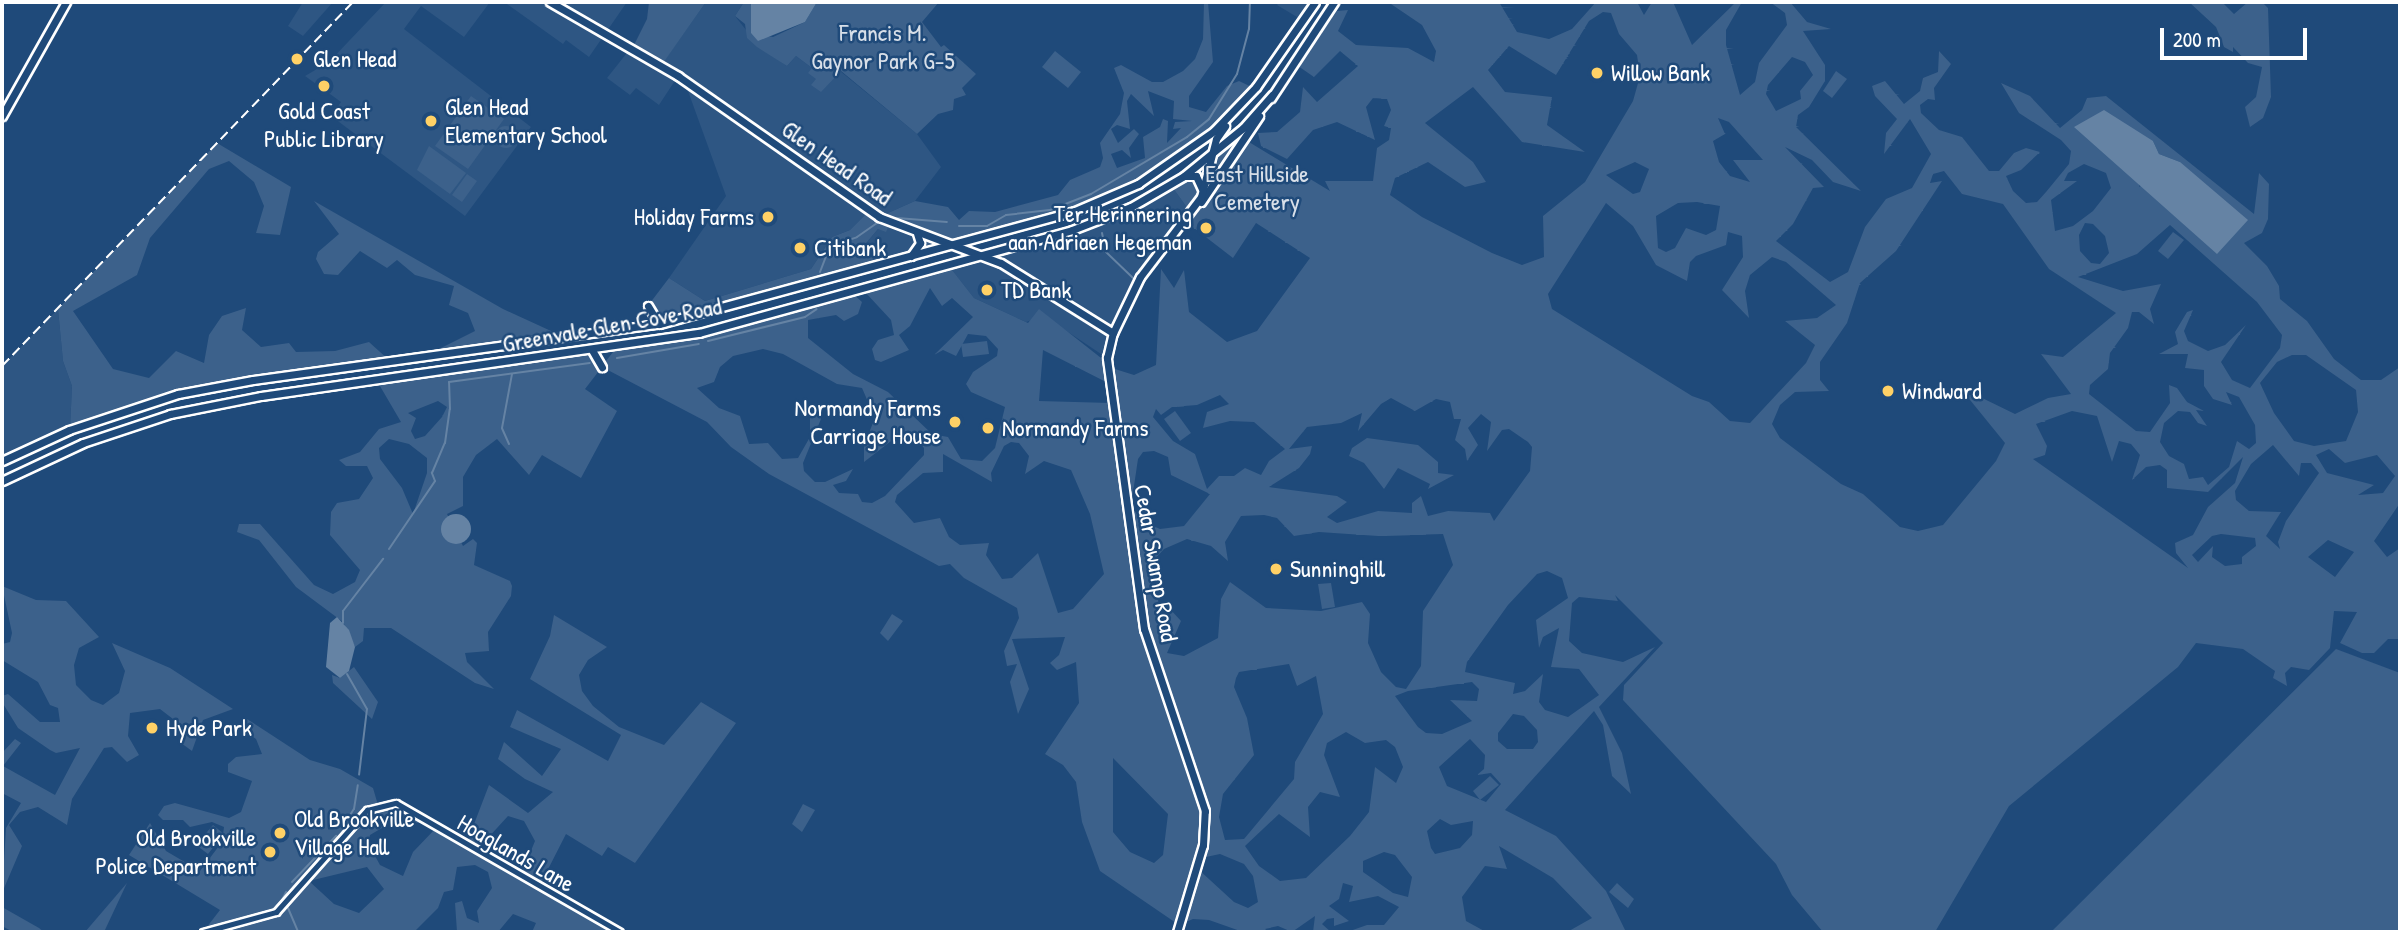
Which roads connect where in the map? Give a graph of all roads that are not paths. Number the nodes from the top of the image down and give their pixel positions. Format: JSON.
{"nodes":[{"id":1,"x":66,"y":2,"type":"edge"},
{"id":2,"x":550,"y":2,"type":"edge"},
{"id":3,"x":1315,"y":2,"type":"edge"},
{"id":4,"x":1334,"y":2,"type":"edge"},
{"id":5,"x":1272,"y":95,"type":"junction"},
{"id":6,"x":1235,"y":111,"type":"junction"},
{"id":7,"x":2,"y":116,"type":"edge"},
{"id":8,"x":1210,"y":156,"type":"junction"},
{"id":9,"x":1209,"y":168,"type":"junction"},
{"id":10,"x":1184,"y":176,"type":"junction"},
{"id":11,"x":1222,"y":176,"type":"junction"},
{"id":12,"x":1202,"y":194,"type":"junction"},
{"id":13,"x":1191,"y":213,"type":"junction"},
{"id":14,"x":917,"y":233,"type":"junction"},
{"id":15,"x":956,"y":244,"type":"junction"},
{"id":16,"x":985,"y":256,"type":"junction"},
{"id":17,"x":908,"y":258,"type":"junction"},
{"id":18,"x":648,"y":306,"type":"dead end"},
{"id":19,"x":659,"y":324,"type":"junction"},
{"id":20,"x":1113,"y":333,"type":"junction"},
{"id":21,"x":591,"y":350,"type":"junction"},
{"id":22,"x":602,"y":367,"type":"dead end"},
{"id":23,"x":2,"y":461,"type":"edge"},
{"id":24,"x":2,"y":481,"type":"edge"},
{"id":25,"x":203,"y":932,"type":"edge"},
{"id":26,"x":620,"y":932,"type":"edge"},
{"id":27,"x":1177,"y":932,"type":"edge"}],
"edges":[{"from":1,"to":7,"type":"main road"},
{"from":2,"to":14,"type":"main road","name":"Glen Head Road"},
{"from":3,"to":6,"type":"main road"},
{"from":4,"to":5,"type":"main road","name":"Cedar Swamp Road"},
{"from":5,"to":8,"type":"main road","name":"Greenvale Glen Cove Road"},
{"from":5,"to":11,"type":"main road","name":"Cedar Swamp Road"},
{"from":6,"to":8,"type":"main road"},
{"from":6,"to":15,"type":"main road","name":"Greenvale Glen Cove Road"},
{"from":8,"to":9,"type":"main road","name":"Cedar Swamp Road"},
{"from":8,"to":10,"type":"main road","name":"Greenvale Glen Cove Road"},
{"from":9,"to":11,"type":"main road"},
{"from":9,"to":12,"type":"main road","name":"Cedar Swamp Road"},
{"from":10,"to":12,"type":"main road"},
{"from":10,"to":16,"type":"main road","name":"Greenvale Glen Cove Road"},
{"from":11,"to":13,"type":"main road","name":"Cedar Swamp Road"},
{"from":12,"to":13,"type":"main road","name":"Cedar Swamp Road"},
{"from":13,"to":20,"type":"main road","name":"Cedar Swamp Road"},
{"from":14,"to":15,"type":"main road","name":"Glen Head Road"},
{"from":14,"to":17,"type":"main road"},
{"from":15,"to":16,"type":"main road","name":"Glen Head Road"},
{"from":15,"to":17,"type":"main road","name":"Greenvale Glen Cove Road"},
{"from":16,"to":20,"type":"main road","name":"Glen Head Road"},
{"from":16,"to":21,"type":"main road","name":"Greenvale Glen Cove Road"},
{"from":17,"to":19,"type":"main road","name":"Greenvale Glen Cove Road"},
{"from":18,"to":19,"type":"main road"},
{"from":19,"to":23,"type":"main road","name":"Greenvale Glen Cove Road"},
{"from":20,"to":27,"type":"main road","name":"Cedar Swamp Road"},
{"from":21,"to":22,"type":"main road"},
{"from":21,"to":24,"type":"main road","name":"Greenvale Glen Cove Road"},
{"from":25,"to":26,"type":"street","name":"Hoaglands Lane"}]}
